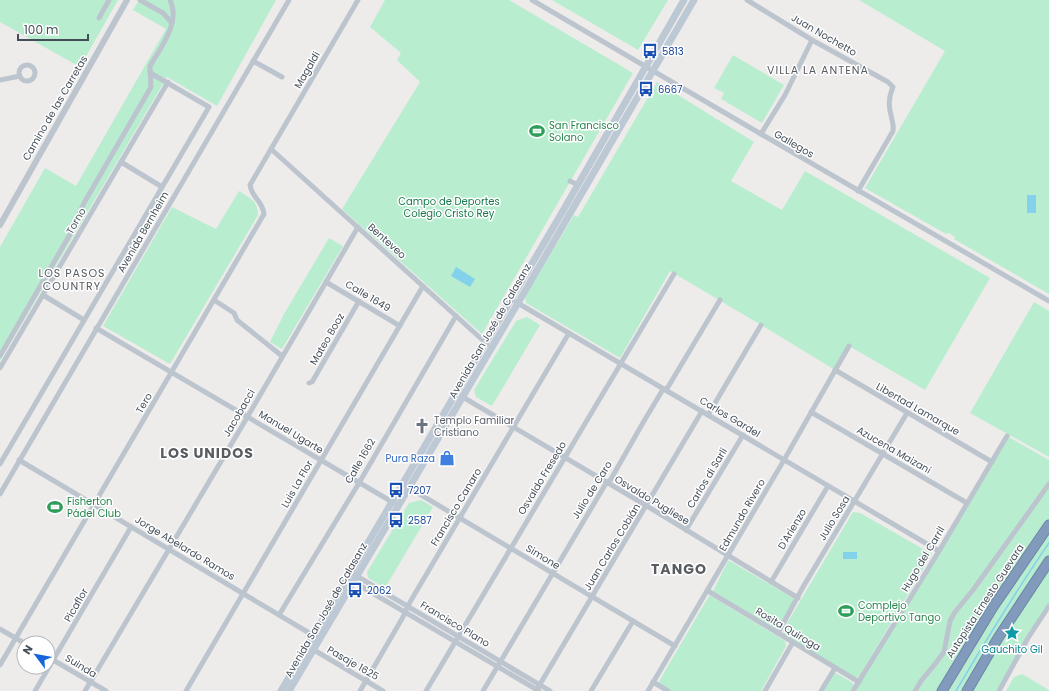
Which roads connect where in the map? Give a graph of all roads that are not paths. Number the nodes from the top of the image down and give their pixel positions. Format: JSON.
{"nodes":[{"id":1,"x":109,"y":0,"type":"edge"},
{"id":2,"x":127,"y":0,"type":"edge"},
{"id":3,"x":140,"y":0,"type":"edge"},
{"id":4,"x":170,"y":0,"type":"edge"},
{"id":5,"x":289,"y":0,"type":"edge"},
{"id":6,"x":358,"y":0,"type":"edge"},
{"id":7,"x":532,"y":0,"type":"edge"},
{"id":8,"x":684,"y":0,"type":"edge"},
{"id":9,"x":694,"y":0,"type":"edge"},
{"id":10,"x":746,"y":0,"type":"edge"},
{"id":11,"x":99,"y":18,"type":"dead end"},
{"id":12,"x":172,"y":23,"type":"junction"},
{"id":13,"x":812,"y":40,"type":"junction"},
{"id":14,"x":253,"y":60,"type":"junction"},
{"id":15,"x":645,"y":66,"type":"junction"},
{"id":16,"x":150,"y":70,"type":"junction"},
{"id":17,"x":653,"y":70,"type":"junction"},
{"id":18,"x":20,"y":76,"type":"dead end"},
{"id":19,"x":282,"y":77,"type":"dead end"},
{"id":20,"x":0,"y":80,"type":"edge"},
{"id":21,"x":168,"y":82,"type":"junction"},
{"id":22,"x":761,"y":134,"type":"junction"},
{"id":23,"x":271,"y":148,"type":"junction"},
{"id":24,"x":121,"y":162,"type":"junction"},
{"id":25,"x":570,"y":181,"type":"dead end"},
{"id":26,"x":578,"y":185,"type":"junction"},
{"id":27,"x":162,"y":187,"type":"junction"},
{"id":28,"x":858,"y":191,"type":"junction"},
{"id":29,"x":0,"y":225,"type":"edge"},
{"id":30,"x":358,"y":227,"type":"junction"},
{"id":31,"x":674,"y":274,"type":"dead end"},
{"id":32,"x":326,"y":282,"type":"junction"},
{"id":33,"x":424,"y":286,"type":"junction"},
{"id":34,"x":43,"y":295,"type":"junction"},
{"id":35,"x":511,"y":299,"type":"junction"},
{"id":36,"x":214,"y":300,"type":"junction"},
{"id":37,"x":720,"y":300,"type":"dead end"},
{"id":38,"x":359,"y":301,"type":"junction"},
{"id":39,"x":1049,"y":301,"type":"edge"},
{"id":40,"x":518,"y":303,"type":"junction"},
{"id":41,"x":456,"y":316,"type":"junction"},
{"id":42,"x":84,"y":320,"type":"junction"},
{"id":43,"x":762,"y":325,"type":"dead end"},
{"id":44,"x":400,"y":326,"type":"junction"},
{"id":45,"x":96,"y":328,"type":"junction"},
{"id":46,"x":569,"y":333,"type":"junction"},
{"id":47,"x":488,"y":345,"type":"junction"},
{"id":48,"x":849,"y":346,"type":"dead end"},
{"id":49,"x":0,"y":356,"type":"edge"},
{"id":50,"x":282,"y":356,"type":"junction"},
{"id":51,"x":621,"y":363,"type":"junction"},
{"id":52,"x":0,"y":368,"type":"edge"},
{"id":53,"x":835,"y":370,"type":"junction"},
{"id":54,"x":172,"y":373,"type":"junction"},
{"id":55,"x":308,"y":383,"type":"dead end"},
{"id":56,"x":664,"y":389,"type":"junction"},
{"id":57,"x":459,"y":395,"type":"junction"},
{"id":58,"x":702,"y":411,"type":"junction"},
{"id":59,"x":811,"y":412,"type":"junction"},
{"id":60,"x":907,"y":412,"type":"junction"},
{"id":61,"x":708,"y":415,"type":"junction"},
{"id":62,"x":248,"y":416,"type":"junction"},
{"id":63,"x":513,"y":427,"type":"junction"},
{"id":64,"x":743,"y":435,"type":"junction"},
{"id":65,"x":1007,"y":436,"type":"dead end"},
{"id":66,"x":0,"y":451,"type":"edge"},
{"id":67,"x":6,"y":454,"type":"junction"},
{"id":68,"x":882,"y":454,"type":"junction"},
{"id":69,"x":565,"y":458,"type":"junction"},
{"id":70,"x":19,"y":460,"type":"junction"},
{"id":71,"x":784,"y":460,"type":"junction"},
{"id":72,"x":321,"y":461,"type":"junction"},
{"id":73,"x":992,"y":462,"type":"junction"},
{"id":74,"x":0,"y":464,"type":"edge"},
{"id":75,"x":358,"y":482,"type":"junction"},
{"id":76,"x":607,"y":483,"type":"junction"},
{"id":77,"x":1049,"y":484,"type":"edge"},
{"id":78,"x":406,"y":486,"type":"junction"},
{"id":79,"x":828,"y":486,"type":"junction"},
{"id":80,"x":0,"y":494,"type":"edge"},
{"id":81,"x":854,"y":501,"type":"junction"},
{"id":82,"x":967,"y":503,"type":"junction"},
{"id":83,"x":395,"y":504,"type":"junction"},
{"id":84,"x":94,"y":505,"type":"junction"},
{"id":85,"x":647,"y":506,"type":"junction"},
{"id":86,"x":460,"y":518,"type":"junction"},
{"id":87,"x":1049,"y":525,"type":"edge"},
{"id":88,"x":131,"y":527,"type":"junction"},
{"id":89,"x":686,"y":530,"type":"junction"},
{"id":90,"x":511,"y":548,"type":"junction"},
{"id":91,"x":169,"y":550,"type":"junction"},
{"id":92,"x":939,"y":551,"type":"junction"},
{"id":93,"x":728,"y":556,"type":"junction"},
{"id":94,"x":1049,"y":561,"type":"edge"},
{"id":95,"x":553,"y":573,"type":"junction"},
{"id":96,"x":352,"y":577,"type":"junction"},
{"id":97,"x":771,"y":582,"type":"junction"},
{"id":98,"x":708,"y":591,"type":"junction"},
{"id":99,"x":243,"y":594,"type":"junction"},
{"id":100,"x":592,"y":597,"type":"junction"},
{"id":101,"x":798,"y":598,"type":"junction"},
{"id":102,"x":408,"y":606,"type":"junction"},
{"id":103,"x":1049,"y":606,"type":"edge"},
{"id":104,"x":405,"y":613,"type":"junction"},
{"id":105,"x":279,"y":615,"type":"junction"},
{"id":106,"x":633,"y":621,"type":"junction"},
{"id":107,"x":0,"y":629,"type":"edge"},
{"id":108,"x":778,"y":633,"type":"junction"},
{"id":109,"x":18,"y":635,"type":"edge"},
{"id":110,"x":459,"y":636,"type":"junction"},
{"id":111,"x":317,"y":637,"type":"junction"},
{"id":112,"x":16,"y":638,"type":"joint"},
{"id":113,"x":455,"y":642,"type":"junction"},
{"id":114,"x":793,"y":642,"type":"junction"},
{"id":115,"x":675,"y":646,"type":"junction"},
{"id":116,"x":314,"y":650,"type":"junction"},
{"id":117,"x":56,"y":657,"type":"edge"},
{"id":118,"x":56,"y":661,"type":"edge"},
{"id":119,"x":501,"y":661,"type":"junction"},
{"id":120,"x":0,"y":665,"type":"edge"},
{"id":121,"x":498,"y":667,"type":"junction"},
{"id":122,"x":835,"y":668,"type":"junction"},
{"id":123,"x":45,"y":675,"type":"edge"},
{"id":124,"x":366,"y":681,"type":"junction"},
{"id":125,"x":91,"y":682,"type":"junction"},
{"id":126,"x":653,"y":682,"type":"junction"},
{"id":127,"x":859,"y":682,"type":"junction"},
{"id":128,"x":538,"y":689,"type":"edge"},
{"id":129,"x":104,"y":690,"type":"edge"},
{"id":130,"x":35,"y":691,"type":"edge"},
{"id":131,"x":85,"y":691,"type":"edge"},
{"id":132,"x":186,"y":691,"type":"edge"},
{"id":133,"x":281,"y":691,"type":"edge"},
{"id":134,"x":290,"y":691,"type":"edge"},
{"id":135,"x":360,"y":691,"type":"edge"},
{"id":136,"x":384,"y":691,"type":"edge"},
{"id":137,"x":426,"y":691,"type":"edge"},
{"id":138,"x":483,"y":691,"type":"edge"},
{"id":139,"x":550,"y":691,"type":"edge"},
{"id":140,"x":591,"y":691,"type":"edge"},
{"id":141,"x":648,"y":691,"type":"edge"},
{"id":142,"x":668,"y":691,"type":"edge"},
{"id":143,"x":765,"y":691,"type":"edge"},
{"id":144,"x":821,"y":691,"type":"edge"},
{"id":145,"x":853,"y":691,"type":"edge"},
{"id":146,"x":914,"y":691,"type":"edge"},
{"id":147,"x":942,"y":691,"type":"edge"},
{"id":148,"x":967,"y":691,"type":"edge"},
{"id":149,"x":999,"y":691,"type":"edge"}],
"edges":[{"from":1,"to":11,"type":"street"},
{"from":2,"to":29,"type":"street","name":"Camino de las Carretas"},
{"from":3,"to":12,"type":"street"},
{"from":4,"to":12,"type":"street"},
{"from":5,"to":14,"type":"street","name":"Avenida Bernheim"},
{"from":6,"to":23,"type":"street","name":"Magaldi"},
{"from":7,"to":15,"type":"street","name":"Gallegos"},
{"from":8,"to":15,"type":"main road","name":"Avenida San José de Calasanz"},
{"from":9,"to":17,"type":"main road","name":"Avenida San José de Calasanz"},
{"from":10,"to":13,"type":"street","name":"Juan Nochetto"},
{"from":12,"to":16,"type":"street"},
{"from":13,"to":22,"type":"street"},
{"from":13,"to":28,"type":"street","name":"Juan Nochetto"},
{"from":14,"to":19,"type":"street"},
{"from":14,"to":45,"type":"street","name":"Avenida Bernheim"},
{"from":15,"to":17,"type":"street","name":"Gallegos"},
{"from":15,"to":26,"type":"main road","name":"Avenida San José de Calasanz"},
{"from":16,"to":21,"type":"street"},
{"from":16,"to":49,"type":"street"},
{"from":17,"to":22,"type":"street","name":"Gallegos"},
{"from":17,"to":40,"type":"main road","name":"Avenida San José de Calasanz"},
{"from":18,"to":20,"type":"street"},
{"from":21,"to":24,"type":"street","name":"Torno"},
{"from":21,"to":27,"type":"street"},
{"from":22,"to":28,"type":"street","name":"Gallegos"},
{"from":23,"to":30,"type":"street","name":"Benteveo"},
{"from":23,"to":36,"type":"street","name":"Tero"},
{"from":24,"to":27,"type":"street"},
{"from":24,"to":34,"type":"street","name":"Torno"},
{"from":25,"to":26,"type":"street"},
{"from":26,"to":35,"type":"main road","name":"Avenida San José de Calasanz"},
{"from":27,"to":42,"type":"street"},
{"from":28,"to":39,"type":"street","name":"Gallegos"},
{"from":30,"to":32,"type":"street","name":"Jacobacci"},
{"from":30,"to":33,"type":"street","name":"Benteveo"},
{"from":31,"to":51,"type":"street","name":"Osvaldo Fresedo"},
{"from":32,"to":38,"type":"street","name":"Calle 1649"},
{"from":32,"to":50,"type":"street","name":"Jacobacci"},
{"from":33,"to":41,"type":"street","name":"Benteveo"},
{"from":33,"to":44,"type":"street","name":"Luis La Flor"},
{"from":34,"to":42,"type":"street"},
{"from":34,"to":52,"type":"street","name":"Torno"},
{"from":35,"to":40,"type":"street","name":"Carlos Gardel"},
{"from":35,"to":47,"type":"main road","name":"Avenida San José de Calasanz"},
{"from":36,"to":50,"type":"street"},
{"from":36,"to":54,"type":"street","name":"Tero"},
{"from":37,"to":56,"type":"street","name":"Julio de Caro"},
{"from":38,"to":44,"type":"street","name":"Calle 1649"},
{"from":38,"to":55,"type":"street","name":"Mateo Booz"},
{"from":40,"to":46,"type":"street","name":"Carlos Gardel"},
{"from":40,"to":47,"type":"main road","name":"Avenida San José de Calasanz"},
{"from":41,"to":47,"type":"street","name":"Benteveo"},
{"from":41,"to":75,"type":"street","name":"Calle 1662"},
{"from":42,"to":67,"type":"street"},
{"from":43,"to":61,"type":"street"},
{"from":44,"to":72,"type":"street","name":"Luis La Flor"},
{"from":45,"to":54,"type":"street","name":"Manuel Ugarte"},
{"from":45,"to":70,"type":"street","name":"Avenida Bernheim"},
{"from":46,"to":51,"type":"street","name":"Carlos Gardel"},
{"from":46,"to":63,"type":"street","name":"Francisco Canaro"},
{"from":47,"to":57,"type":"main road","name":"Avenida San José de Calasanz"},
{"from":48,"to":53,"type":"street","name":"Edmundo Rivero"},
{"from":50,"to":62,"type":"street","name":"Jacobacci"},
{"from":51,"to":56,"type":"street","name":"Carlos Gardel"},
{"from":51,"to":69,"type":"street","name":"Osvaldo Fresedo"},
{"from":53,"to":59,"type":"street","name":"Edmundo Rivero"},
{"from":53,"to":60,"type":"street","name":"Libertad Lamarque"},
{"from":54,"to":62,"type":"street","name":"Manuel Ugarte"},
{"from":54,"to":84,"type":"street","name":"Tero"},
{"from":56,"to":58,"type":"street","name":"Carlos Gardel"},
{"from":56,"to":76,"type":"street","name":"Julio de Caro"},
{"from":57,"to":63,"type":"street","name":"Osvaldo Pugliese"},
{"from":57,"to":78,"type":"main road","name":"Avenida San José de Calasanz"},
{"from":58,"to":61,"type":"street","name":"Carlos Gardel"},
{"from":58,"to":85,"type":"street","name":"Juan Carlos Cobián"},
{"from":59,"to":68,"type":"street","name":"Azucena Maizani"},
{"from":59,"to":71,"type":"street","name":"Edmundo Rivero"},
{"from":60,"to":68,"type":"street","name":"Julio Sosa"},
{"from":60,"to":73,"type":"street","name":"Libertad Lamarque"},
{"from":61,"to":64,"type":"street","name":"Carlos Gardel"},
{"from":62,"to":72,"type":"street","name":"Manuel Ugarte"},
{"from":62,"to":91,"type":"street","name":"Jacobacci"},
{"from":63,"to":69,"type":"street","name":"Osvaldo Pugliese"},
{"from":63,"to":86,"type":"street","name":"Francisco Canaro"},
{"from":64,"to":71,"type":"street","name":"Carlos Gardel"},
{"from":64,"to":89,"type":"street","name":"Carlos di Sarli"},
{"from":65,"to":73,"type":"street","name":"Hugo del Carril"},
{"from":66,"to":67,"type":"street"},
{"from":67,"to":74,"type":"street"},
{"from":68,"to":81,"type":"street","name":"Julio Sosa"},
{"from":68,"to":82,"type":"street","name":"Azucena Maizani"},
{"from":69,"to":76,"type":"street","name":"Osvaldo Pugliese"},
{"from":69,"to":90,"type":"street","name":"Osvaldo Fresedo"},
{"from":70,"to":80,"type":"street","name":"Avenida Bernheim"},
{"from":70,"to":84,"type":"street","name":"Jorge Abelardo Ramos"},
{"from":71,"to":79,"type":"street","name":"Carlos Gardel"},
{"from":71,"to":93,"type":"street","name":"Edmundo Rivero"},
{"from":72,"to":75,"type":"street","name":"Manuel Ugarte"},
{"from":72,"to":99,"type":"street","name":"Luis La Flor"},
{"from":73,"to":82,"type":"street","name":"Hugo del Carril"},
{"from":75,"to":83,"type":"street","name":"Manuel Ugarte"},
{"from":75,"to":105,"type":"street","name":"Calle 1662"},
{"from":76,"to":85,"type":"street","name":"Osvaldo Pugliese"},
{"from":76,"to":95,"type":"street","name":"Julio de Caro"},
{"from":77,"to":146,"type":"street"},
{"from":78,"to":83,"type":"main road","name":"Avenida San José de Calasanz"},
{"from":78,"to":86,"type":"street","name":"Simone"},
{"from":79,"to":81,"type":"street","name":"Carlos Gardel"},
{"from":79,"to":97,"type":"street","name":"D'Arienzo"},
{"from":81,"to":92,"type":"street","name":"Carlos Gardel"},
{"from":81,"to":101,"type":"street","name":"Julio Sosa"},
{"from":82,"to":92,"type":"street","name":"Hugo del Carril"},
{"from":83,"to":96,"type":"main road","name":"Avenida San José de Calasanz"},
{"from":84,"to":88,"type":"street","name":"Jorge Abelardo Ramos"},
{"from":84,"to":109,"type":"street","name":"Tero"},
{"from":85,"to":89,"type":"street","name":"Osvaldo Pugliese"},
{"from":85,"to":100,"type":"street","name":"Juan Carlos Cobián"},
{"from":86,"to":90,"type":"street","name":"Simone"},
{"from":86,"to":102,"type":"street","name":"Francisco Canaro"},
{"from":87,"to":147,"type":"highway","name":"Autopista Ernesto Guevara"},
{"from":88,"to":91,"type":"street","name":"Jorge Abelardo Ramos"},
{"from":88,"to":117,"type":"street","name":"Picaflor"},
{"from":89,"to":93,"type":"street","name":"Osvaldo Pugliese"},
{"from":90,"to":95,"type":"street","name":"Simone"},
{"from":90,"to":110,"type":"street","name":"Osvaldo Fresedo"},
{"from":91,"to":99,"type":"street","name":"Jorge Abelardo Ramos"},
{"from":91,"to":125,"type":"street","name":"Jacobacci"},
{"from":92,"to":127,"type":"street","name":"Hugo del Carril"},
{"from":93,"to":97,"type":"street","name":"Osvaldo Pugliese"},
{"from":93,"to":98,"type":"street","name":"Edmundo Rivero"},
{"from":94,"to":148,"type":"highway"},
{"from":95,"to":100,"type":"street","name":"Simone"},
{"from":95,"to":119,"type":"street","name":"Julio de Caro"},
{"from":96,"to":102,"type":"street","name":"Francisco Plano"},
{"from":96,"to":104,"type":"street","name":"Francisco Plano"},
{"from":96,"to":111,"type":"main road","name":"Avenida San José de Calasanz"},
{"from":97,"to":101,"type":"street","name":"Osvaldo Pugliese"},
{"from":98,"to":108,"type":"street","name":"Rosita Quiroga"},
{"from":98,"to":115,"type":"street","name":"Edmundo Rivero"},
{"from":99,"to":105,"type":"street","name":"Jorge Abelardo Ramos"},
{"from":99,"to":132,"type":"street","name":"Luis La Flor"},
{"from":100,"to":106,"type":"street","name":"Simone"},
{"from":100,"to":128,"type":"street","name":"Juan Carlos Cobián"},
{"from":101,"to":108,"type":"street","name":"Julio Sosa"},
{"from":102,"to":104,"type":"street","name":"Francisco Canaro"},
{"from":102,"to":110,"type":"street","name":"Francisco Plano"},
{"from":103,"to":149,"type":"street"},
{"from":104,"to":113,"type":"street","name":"Francisco Plano"},
{"from":104,"to":124,"type":"street","name":"Francisco Canaro"},
{"from":105,"to":111,"type":"street","name":"Jorge Abelardo Ramos"},
{"from":106,"to":115,"type":"street","name":"Simone"},
{"from":106,"to":140,"type":"street"},
{"from":107,"to":112,"type":"street"},
{"from":108,"to":114,"type":"street","name":"Rosita Quiroga"},
{"from":110,"to":113,"type":"street","name":"Osvaldo Fresedo"},
{"from":110,"to":119,"type":"street","name":"Francisco Plano"},
{"from":111,"to":116,"type":"main road","name":"Avenida San José de Calasanz"},
{"from":111,"to":133,"type":"main road","name":"Avenida San José de Calasanz"},
{"from":112,"to":120,"type":"street","name":"Tero"},
{"from":113,"to":121,"type":"street","name":"Francisco Plano"},
{"from":113,"to":137,"type":"street","name":"Osvaldo Fresedo"},
{"from":114,"to":122,"type":"street","name":"Rosita Quiroga"},
{"from":114,"to":143,"type":"street"},
{"from":115,"to":126,"type":"street","name":"Edmundo Rivero"},
{"from":116,"to":124,"type":"street","name":"Pasaje 1625"},
{"from":116,"to":134,"type":"main road","name":"Avenida San José de Calasanz"},
{"from":118,"to":125,"type":"street","name":"Suinda"},
{"from":119,"to":121,"type":"street","name":"Julio de Caro"},
{"from":119,"to":128,"type":"street","name":"Francisco Plano"},
{"from":121,"to":128,"type":"street","name":"Francisco Plano"},
{"from":121,"to":138,"type":"street","name":"Julio de Caro"},
{"from":122,"to":127,"type":"street","name":"Rosita Quiroga"},
{"from":122,"to":144,"type":"street"},
{"from":123,"to":130,"type":"street","name":"Picaflor"},
{"from":124,"to":135,"type":"street","name":"Francisco Canaro"},
{"from":124,"to":136,"type":"street","name":"Pasaje 1625"},
{"from":125,"to":129,"type":"street","name":"Suinda"},
{"from":125,"to":131,"type":"street","name":"Jacobacci"},
{"from":126,"to":141,"type":"street","name":"Edmundo Rivero"},
{"from":126,"to":142,"type":"street"},
{"from":127,"to":145,"type":"street","name":"Hugo del Carril"},
{"from":128,"to":139,"type":"street","name":"Francisco Plano"}]}
